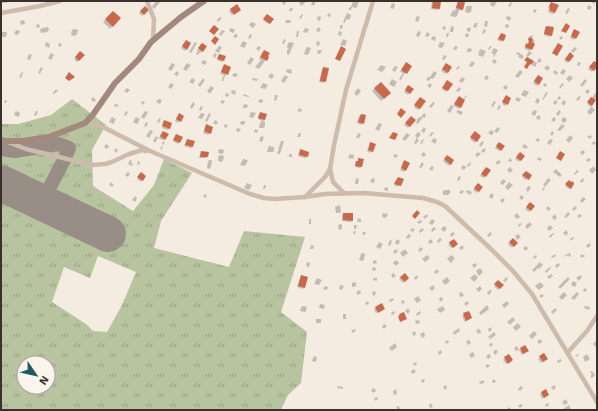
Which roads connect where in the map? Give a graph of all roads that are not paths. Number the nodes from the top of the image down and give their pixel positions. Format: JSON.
{"nodes":[{"id":1,"x":60,"y":1,"type":"edge"},
{"id":2,"x":148,"y":1,"type":"edge"},
{"id":3,"x":204,"y":1,"type":"edge"},
{"id":4,"x":373,"y":1,"type":"edge"},
{"id":5,"x":1,"y":13,"type":"edge"},
{"id":6,"x":153,"y":41,"type":"junction"},
{"id":7,"x":85,"y":123,"type":"junction"},
{"id":8,"x":3,"y":141,"type":"edge"},
{"id":9,"x":150,"y":151,"type":"junction"},
{"id":10,"x":330,"y":169,"type":"junction"},
{"id":11,"x":344,"y":193,"type":"junction"},
{"id":12,"x":305,"y":196,"type":"junction"},
{"id":13,"x":597,"y":316,"type":"edge"},
{"id":14,"x":568,"y":352,"type":"junction"},
{"id":15,"x":597,"y":402,"type":"edge"}],
"edges":[{"from":1,"to":5,"type":"street"},
{"from":2,"to":6,"type":"street"},
{"from":3,"to":6,"type":"main road"},
{"from":4,"to":10,"type":"street"},
{"from":6,"to":7,"type":"main road"},
{"from":7,"to":8,"type":"main road"},
{"from":7,"to":9,"type":"street"},
{"from":8,"to":9,"type":"street"},
{"from":9,"to":12,"type":"street"},
{"from":10,"to":11,"type":"street"},
{"from":10,"to":12,"type":"street"},
{"from":11,"to":12,"type":"street"},
{"from":11,"to":14,"type":"street"},
{"from":13,"to":14,"type":"street"},
{"from":14,"to":15,"type":"street"}]}
